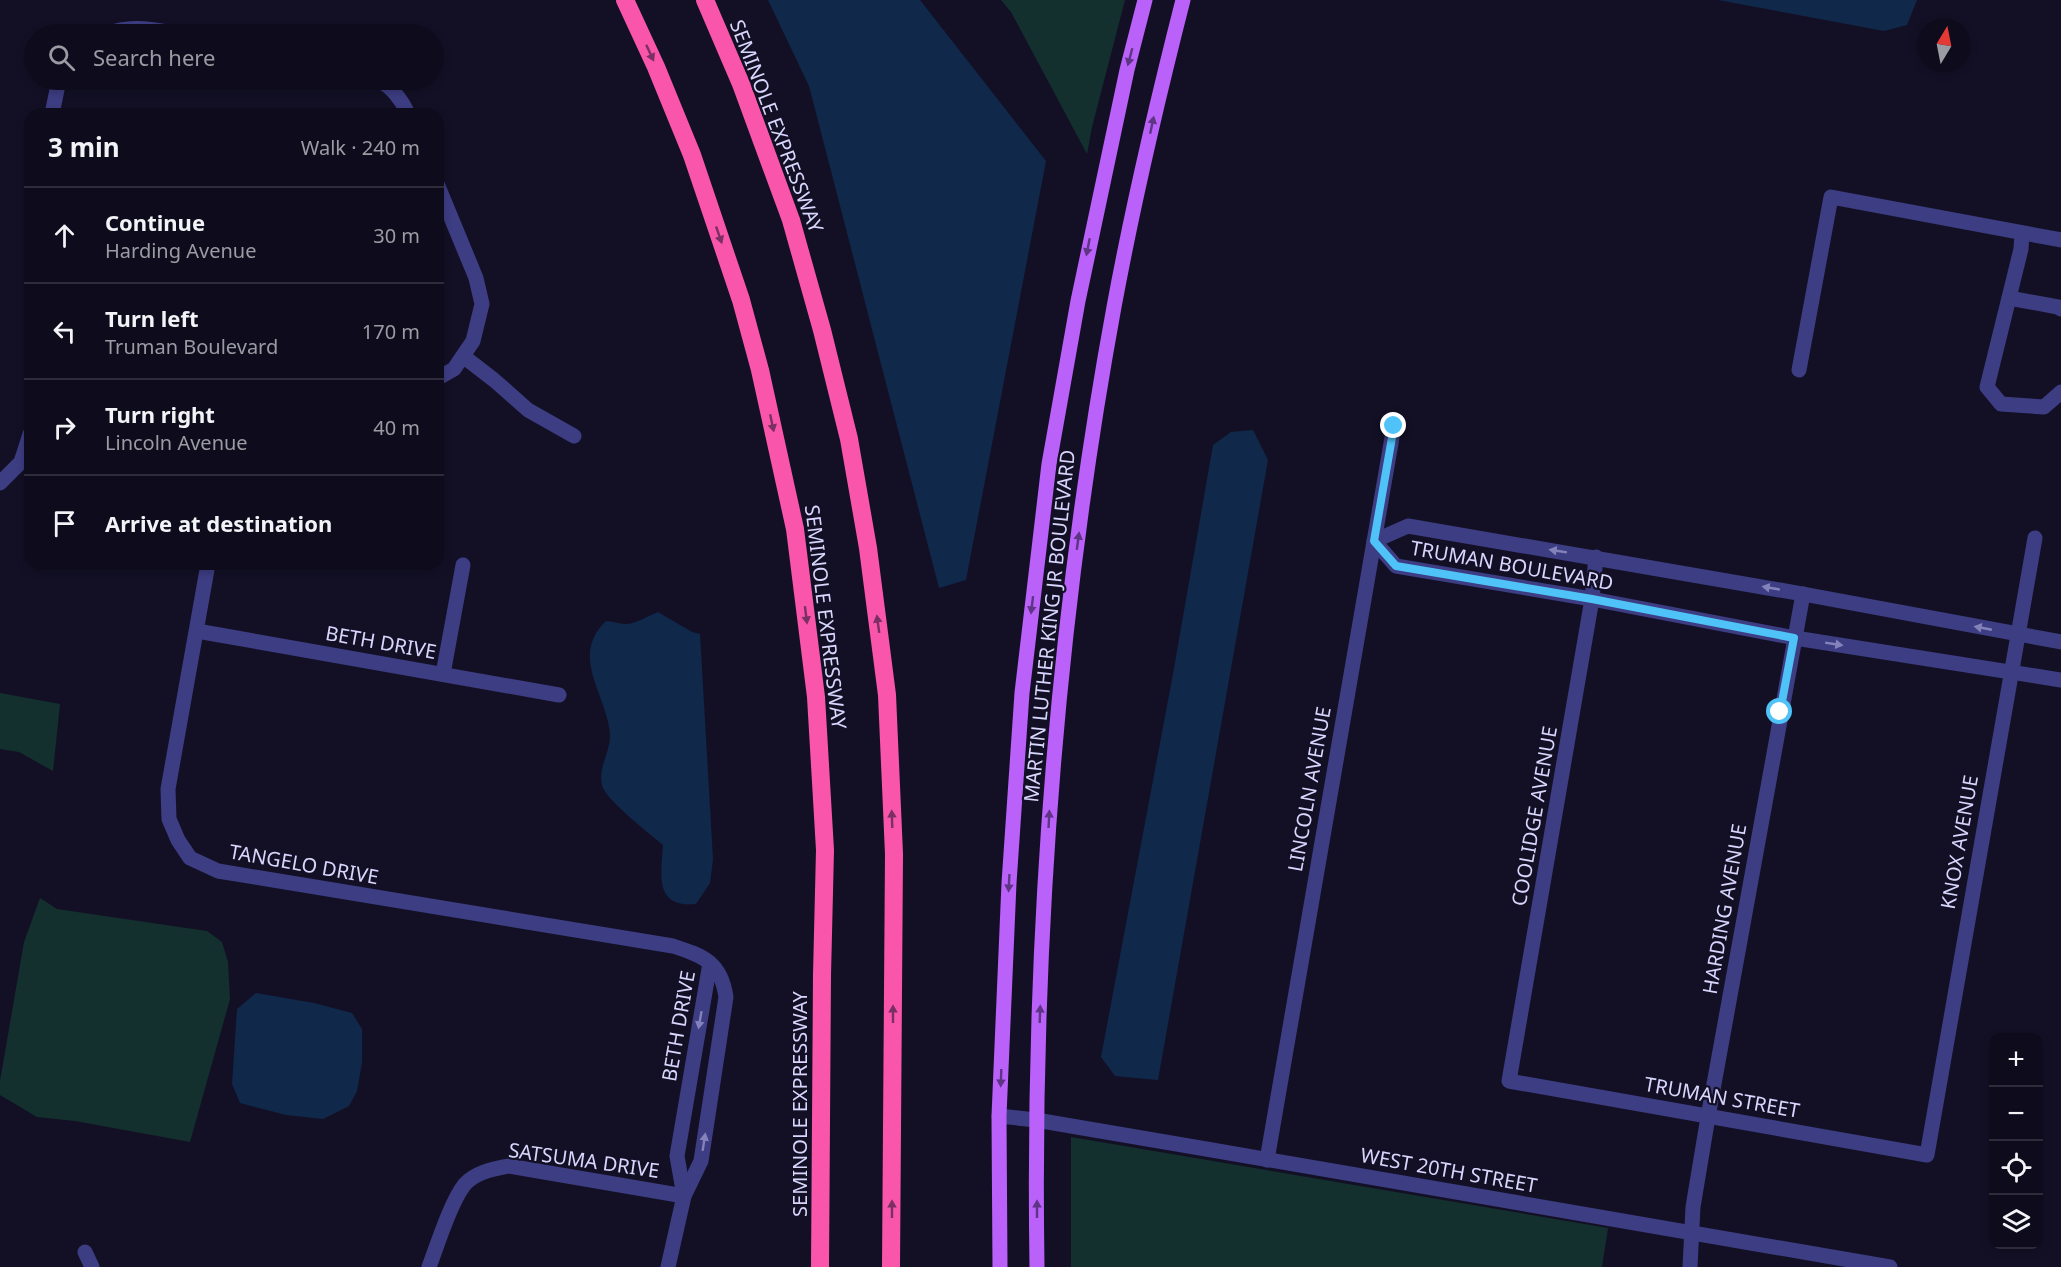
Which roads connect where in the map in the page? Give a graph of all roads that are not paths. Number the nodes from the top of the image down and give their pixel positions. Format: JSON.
{"nodes":[{"id":1,"x":625,"y":0,"type":"edge"},
{"id":2,"x":705,"y":0,"type":"edge"},
{"id":3,"x":1146,"y":0,"type":"edge"},
{"id":4,"x":1183,"y":0,"type":"edge"},
{"id":5,"x":57,"y":90,"type":"edge"},
{"id":6,"x":392,"y":90,"type":"edge"},
{"id":7,"x":53,"y":108,"type":"edge"},
{"id":8,"x":405,"y":108,"type":"edge"},
{"id":9,"x":444,"y":201,"type":"edge"},
{"id":10,"x":2022,"y":233,"type":"junction"},
{"id":11,"x":2061,"y":240,"type":"edge"},
{"id":12,"x":2009,"y":298,"type":"junction"},
{"id":13,"x":2061,"y":309,"type":"edge"},
{"id":14,"x":463,"y":356,"type":"junction"},
{"id":15,"x":1800,"y":370,"type":"dead end"},
{"id":16,"x":444,"y":375,"type":"edge"},
{"id":17,"x":2061,"y":392,"type":"edge"},
{"id":18,"x":1394,"y":426,"type":"dead end"},
{"id":19,"x":574,"y":436,"type":"dead end"},
{"id":20,"x":24,"y":453,"type":"edge"},
{"id":21,"x":0,"y":483,"type":"edge"},
{"id":22,"x":2035,"y":538,"type":"dead end"},
{"id":23,"x":1374,"y":541,"type":"junction"},
{"id":24,"x":1596,"y":557,"type":"junction"},
{"id":25,"x":463,"y":565,"type":"dead end"},
{"id":26,"x":207,"y":570,"type":"edge"},
{"id":27,"x":1803,"y":594,"type":"junction"},
{"id":28,"x":1592,"y":599,"type":"junction"},
{"id":29,"x":197,"y":631,"type":"junction"},
{"id":30,"x":2019,"y":634,"type":"junction"},
{"id":31,"x":1794,"y":638,"type":"junction"},
{"id":32,"x":2061,"y":642,"type":"edge"},
{"id":33,"x":2013,"y":671,"type":"junction"},
{"id":34,"x":443,"y":674,"type":"junction"},
{"id":35,"x":2061,"y":680,"type":"edge"},
{"id":36,"x":559,"y":695,"type":"dead end"},
{"id":37,"x":710,"y":963,"type":"junction"},
{"id":38,"x":1509,"y":1081,"type":"joint"},
{"id":39,"x":999,"y":1116,"type":"junction"},
{"id":40,"x":1708,"y":1117,"type":"junction"},
{"id":41,"x":1036,"y":1120,"type":"junction"},
{"id":42,"x":1927,"y":1155,"type":"joint"},
{"id":43,"x":1267,"y":1160,"type":"junction"},
{"id":44,"x":684,"y":1196,"type":"junction"},
{"id":45,"x":1692,"y":1232,"type":"junction"},
{"id":46,"x":85,"y":1252,"type":"dead end"},
{"id":47,"x":92,"y":1267,"type":"edge"},
{"id":48,"x":429,"y":1267,"type":"edge"},
{"id":49,"x":668,"y":1267,"type":"edge"},
{"id":50,"x":820,"y":1267,"type":"edge"},
{"id":51,"x":891,"y":1267,"type":"edge"},
{"id":52,"x":1000,"y":1267,"type":"edge"},
{"id":53,"x":1037,"y":1267,"type":"edge"},
{"id":54,"x":1690,"y":1267,"type":"edge"},
{"id":55,"x":1890,"y":1267,"type":"edge"}],
"edges":[{"from":1,"to":50,"type":"highway","name":"SEMINOLE EXPRESSWAY","one_way":true},
{"from":51,"to":2,"type":"highway","name":"SEMINOLE EXPRESSWAY","one_way":true},
{"from":3,"to":39,"type":"main road","name":"MARTIN LUTHER KING JR BOULEVARD","one_way":true},
{"from":41,"to":4,"type":"main road","name":"MARTIN LUTHER KING JR BOULEVARD","one_way":true},
{"from":5,"to":7,"type":"street"},
{"from":6,"to":8,"type":"street"},
{"from":9,"to":14,"type":"street"},
{"from":10,"to":11,"type":"street"},
{"from":10,"to":12,"type":"street"},
{"from":10,"to":15,"type":"street"},
{"from":12,"to":13,"type":"street"},
{"from":12,"to":17,"type":"street"},
{"from":14,"to":16,"type":"street"},
{"from":14,"to":19,"type":"street"},
{"from":18,"to":23,"type":"street","name":"LINCOLN AVENUE"},
{"from":20,"to":21,"type":"street"},
{"from":22,"to":30,"type":"street","name":"KNOX AVENUE"},
{"from":24,"to":23,"type":"street","name":"TRUMAN BOULEVARD","one_way":true},
{"from":23,"to":28,"type":"street","name":"TRUMAN BOULEVARD"},
{"from":23,"to":43,"type":"street","name":"LINCOLN AVENUE"},
{"from":27,"to":24,"type":"street","name":"TRUMAN BOULEVARD","one_way":true},
{"from":24,"to":28,"type":"street","name":"COOLIDGE AVENUE"},
{"from":25,"to":34,"type":"street"},
{"from":26,"to":29,"type":"street","name":"TANGELO DRIVE"},
{"from":30,"to":27,"type":"street","name":"TRUMAN BOULEVARD","one_way":true},
{"from":27,"to":31,"type":"street","name":"HARDING AVENUE"},
{"from":28,"to":31,"type":"street","name":"TRUMAN BOULEVARD"},
{"from":28,"to":38,"type":"street","name":"COOLIDGE AVENUE"},
{"from":29,"to":34,"type":"street","name":"BETH DRIVE"},
{"from":29,"to":37,"type":"street","name":"TANGELO DRIVE"},
{"from":30,"to":32,"type":"street","name":"TRUMAN BOULEVARD"},
{"from":30,"to":33,"type":"street","name":"KNOX AVENUE"},
{"from":31,"to":33,"type":"street","name":"TRUMAN BOULEVARD","one_way":true},
{"from":31,"to":40,"type":"street","name":"HARDING AVENUE"},
{"from":33,"to":35,"type":"street","name":"TRUMAN BOULEVARD"},
{"from":33,"to":42,"type":"street","name":"KNOX AVENUE"},
{"from":34,"to":36,"type":"street","name":"BETH DRIVE"},
{"from":37,"to":44,"type":"street","name":"BETH DRIVE","one_way":true},
{"from":44,"to":37,"type":"street","name":"BETH DRIVE","one_way":true},
{"from":38,"to":40,"type":"street","name":"TRUMAN STREET"},
{"from":39,"to":41,"type":"street","name":"WEST 20TH STREET"},
{"from":39,"to":52,"type":"main road","name":"MARTIN LUTHER KING JR BOULEVARD"},
{"from":40,"to":42,"type":"street","name":"TRUMAN STREET"},
{"from":40,"to":45,"type":"street","name":"HARDING AVENUE"},
{"from":41,"to":43,"type":"street","name":"WEST 20TH STREET"},
{"from":53,"to":41,"type":"main road","name":"MARTIN LUTHER KING JR BOULEVARD","one_way":true},
{"from":43,"to":45,"type":"street","name":"WEST 20TH STREET"},
{"from":44,"to":48,"type":"street","name":"SATSUMA DRIVE"},
{"from":44,"to":49,"type":"street","name":"BETH DRIVE"},
{"from":45,"to":54,"type":"street","name":"HARDING AVENUE"},
{"from":45,"to":55,"type":"street","name":"WEST 20TH STREET"},
{"from":46,"to":47,"type":"street"}]}
